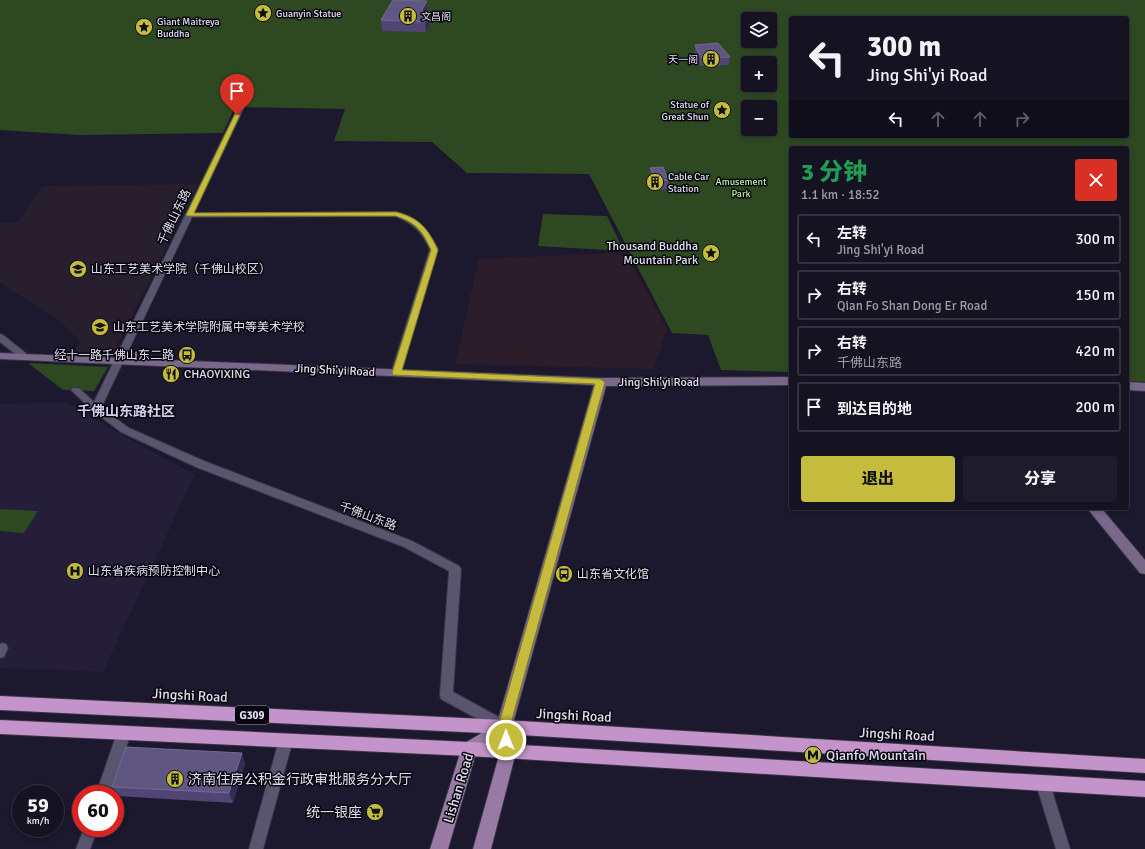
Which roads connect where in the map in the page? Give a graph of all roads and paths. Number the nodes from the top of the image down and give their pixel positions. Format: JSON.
{"nodes":[{"id":1,"x":244,"y":101,"type":"dead end"},
{"id":2,"x":190,"y":215,"type":"junction"},
{"id":3,"x":0,"y":337,"type":"edge"},
{"id":4,"x":0,"y":356,"type":"edge"},
{"id":5,"x":25,"y":357,"type":"junction"},
{"id":6,"x":119,"y":361,"type":"junction"},
{"id":7,"x":396,"y":373,"type":"junction"},
{"id":8,"x":789,"y":381,"type":"edge"},
{"id":9,"x":600,"y":382,"type":"junction"},
{"id":10,"x":1129,"y":386,"type":"edge"},
{"id":11,"x":1145,"y":387,"type":"edge"},
{"id":12,"x":76,"y":390,"type":"dead end"},
{"id":13,"x":96,"y":409,"type":"junction"},
{"id":14,"x":1096,"y":510,"type":"edge"},
{"id":15,"x":1145,"y":568,"type":"edge"},
{"id":16,"x":0,"y":703,"type":"edge"},
{"id":17,"x":0,"y":727,"type":"edge"},
{"id":18,"x":504,"y":727,"type":"junction"},
{"id":19,"x":124,"y":733,"type":"junction"},
{"id":20,"x":286,"y":740,"type":"junction"},
{"id":21,"x":469,"y":749,"type":"junction"},
{"id":22,"x":508,"y":752,"type":"junction"},
{"id":23,"x":1145,"y":766,"type":"edge"},
{"id":24,"x":1043,"y":784,"type":"junction"},
{"id":25,"x":106,"y":785,"type":"edge"},
{"id":26,"x":1145,"y":789,"type":"edge"},
{"id":27,"x":88,"y":837,"type":"edge"},
{"id":28,"x":84,"y":849,"type":"edge"},
{"id":29,"x":256,"y":849,"type":"edge"},
{"id":30,"x":439,"y":849,"type":"edge"},
{"id":31,"x":482,"y":849,"type":"edge"},
{"id":32,"x":1063,"y":849,"type":"edge"}],
"edges":[{"from":1,"to":2,"type":"street","name":"千佛山东路"},
{"from":2,"to":6,"type":"street","name":"千佛山东路"},
{"from":2,"to":7,"type":"street"},
{"from":3,"to":5,"type":"street"},
{"from":4,"to":5,"type":"street","name":"Jing Shi'yi Road"},
{"from":5,"to":6,"type":"street","name":"Jing Shi'yi Road"},
{"from":6,"to":7,"type":"street","name":"Jing Shi'yi Road"},
{"from":6,"to":13,"type":"street","name":"千佛山东路"},
{"from":7,"to":9,"type":"street","name":"Jing Shi'yi Road"},
{"from":8,"to":9,"type":"street","name":"Jing Shi'yi Road"},
{"from":9,"to":18,"type":"street"},
{"from":10,"to":11,"type":"street"},
{"from":12,"to":13,"type":"street","name":"千佛山东路"},
{"from":13,"to":18,"type":"street","name":"千佛山东路"},
{"from":14,"to":15,"type":"street"},
{"from":16,"to":18,"type":"highway","name":"Jingshi Road","number":"G309"},
{"from":17,"to":19,"type":"highway","number":"G309"},
{"from":18,"to":21,"type":"main road","name":"Lishan Road"},
{"from":18,"to":22,"type":"main road"},
{"from":18,"to":23,"type":"highway","name":"Jingshi Road","number":"G309"},
{"from":19,"to":20,"type":"highway","number":"G309"},
{"from":19,"to":25,"type":"street"},
{"from":20,"to":21,"type":"highway","number":"G309"},
{"from":20,"to":29,"type":"street"},
{"from":21,"to":22,"type":"highway","number":"G309"},
{"from":21,"to":30,"type":"main road","name":"Lishan Road"},
{"from":22,"to":24,"type":"highway","number":"G309"},
{"from":22,"to":31,"type":"main road"},
{"from":24,"to":26,"type":"highway","number":"G309"},
{"from":24,"to":32,"type":"street"},
{"from":27,"to":28,"type":"street"}]}
